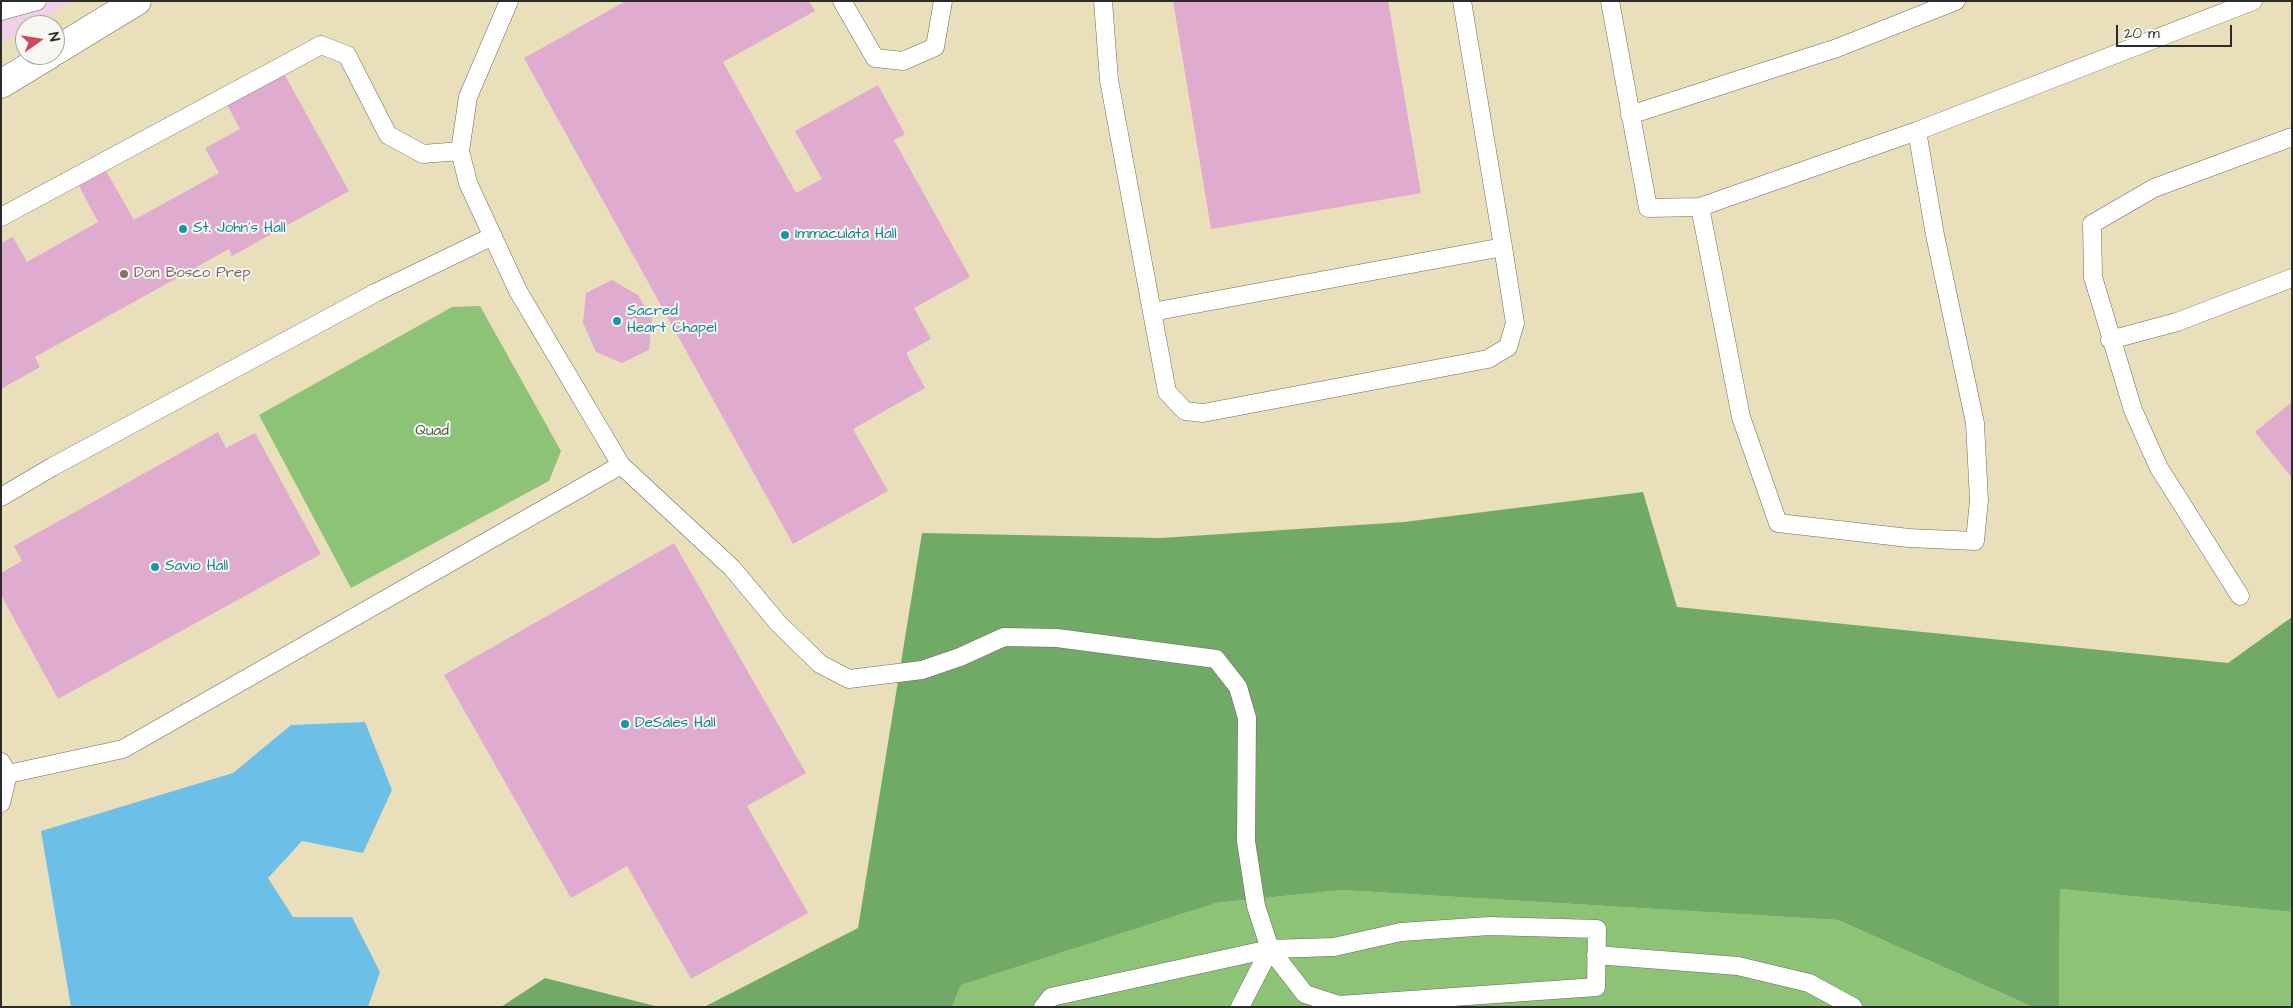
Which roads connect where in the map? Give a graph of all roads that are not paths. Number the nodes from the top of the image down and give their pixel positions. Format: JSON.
{"nodes":[{"id":1,"x":37,"y":1,"type":"edge"},
{"id":2,"x":137,"y":1,"type":"edge"},
{"id":3,"x":510,"y":1,"type":"edge"},
{"id":4,"x":842,"y":1,"type":"edge"},
{"id":5,"x":943,"y":1,"type":"edge"},
{"id":6,"x":1103,"y":1,"type":"edge"},
{"id":7,"x":1462,"y":1,"type":"edge"},
{"id":8,"x":1610,"y":1,"type":"edge"},
{"id":9,"x":1956,"y":1,"type":"edge"},
{"id":10,"x":2253,"y":1,"type":"edge"},
{"id":11,"x":1,"y":11,"type":"edge"},
{"id":12,"x":65,"y":45,"type":"edge"},
{"id":13,"x":32,"y":65,"type":"edge"},
{"id":14,"x":1,"y":84,"type":"edge"},
{"id":15,"x":1630,"y":116,"type":"junction"},
{"id":16,"x":1917,"y":131,"type":"junction"},
{"id":17,"x":2292,"y":137,"type":"edge"},
{"id":18,"x":460,"y":151,"type":"junction"},
{"id":19,"x":1700,"y":207,"type":"junction"},
{"id":20,"x":1,"y":216,"type":"edge"},
{"id":21,"x":493,"y":236,"type":"junction"},
{"id":22,"x":1503,"y":247,"type":"junction"},
{"id":23,"x":2292,"y":278,"type":"edge"},
{"id":24,"x":1152,"y":312,"type":"junction"},
{"id":25,"x":2110,"y":340,"type":"junction"},
{"id":26,"x":621,"y":465,"type":"junction"},
{"id":27,"x":1,"y":496,"type":"edge"},
{"id":28,"x":2240,"y":596,"type":"dead end"},
{"id":29,"x":4,"y":768,"type":"edge"},
{"id":30,"x":1,"y":803,"type":"edge"},
{"id":31,"x":1270,"y":949,"type":"junction"},
{"id":32,"x":1596,"y":954,"type":"junction"},
{"id":33,"x":1044,"y":1007,"type":"edge"},
{"id":34,"x":1240,"y":1007,"type":"edge"},
{"id":35,"x":1853,"y":1007,"type":"edge"}],
"edges":[{"from":1,"to":11,"type":"lane"},
{"from":2,"to":12,"type":"main road"},
{"from":3,"to":18,"type":"lane"},
{"from":4,"to":5,"type":"lane"},
{"from":6,"to":24,"type":"lane"},
{"from":7,"to":22,"type":"lane"},
{"from":8,"to":15,"type":"lane"},
{"from":9,"to":15,"type":"lane"},
{"from":10,"to":16,"type":"lane"},
{"from":13,"to":14,"type":"main road"},
{"from":15,"to":19,"type":"lane"},
{"from":16,"to":19,"type":"lane"},
{"from":16,"to":19,"type":"lane"},
{"from":17,"to":25,"type":"lane"},
{"from":18,"to":20,"type":"lane"},
{"from":18,"to":21,"type":"lane"},
{"from":21,"to":26,"type":"lane"},
{"from":21,"to":27,"type":"lane"},
{"from":22,"to":24,"type":"lane"},
{"from":22,"to":24,"type":"lane"},
{"from":23,"to":25,"type":"lane"},
{"from":25,"to":28,"type":"lane"},
{"from":26,"to":29,"type":"lane"},
{"from":26,"to":31,"type":"lane"},
{"from":29,"to":30,"type":"lane"},
{"from":31,"to":32,"type":"lane"},
{"from":31,"to":32,"type":"lane"},
{"from":31,"to":33,"type":"lane"},
{"from":31,"to":34,"type":"lane"},
{"from":32,"to":35,"type":"lane"}]}
